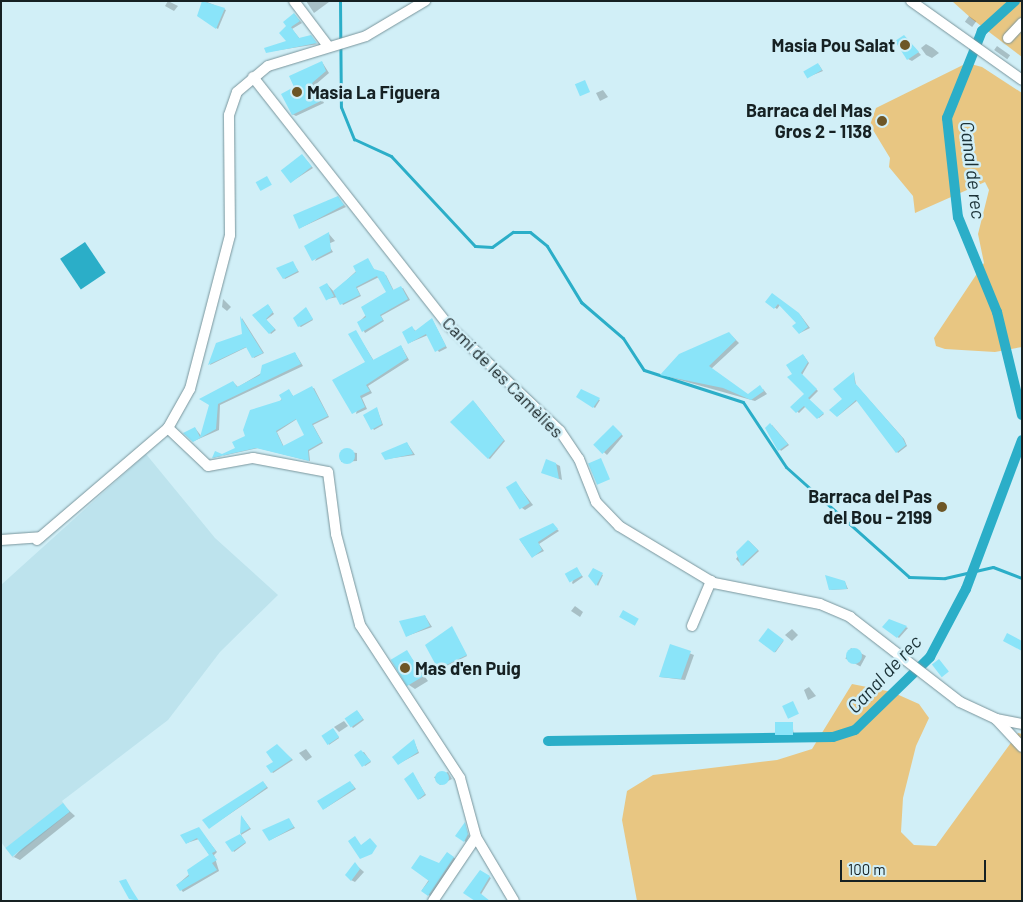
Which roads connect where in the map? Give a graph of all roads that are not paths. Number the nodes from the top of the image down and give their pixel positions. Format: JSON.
{"nodes":[{"id":1,"x":294,"y":1,"type":"edge"},
{"id":2,"x":425,"y":1,"type":"edge"},
{"id":3,"x":911,"y":1,"type":"edge"},
{"id":4,"x":1022,"y":24,"type":"edge"},
{"id":5,"x":1008,"y":38,"type":"dead end"},
{"id":6,"x":328,"y":46,"type":"junction"},
{"id":7,"x":253,"y":77,"type":"junction"},
{"id":8,"x":1022,"y":80,"type":"edge"},
{"id":9,"x":168,"y":428,"type":"junction"},
{"id":10,"x":1,"y":540,"type":"edge"},
{"id":11,"x":711,"y":581,"type":"junction"},
{"id":12,"x":692,"y":626,"type":"dead end"},
{"id":13,"x":996,"y":718,"type":"junction"},
{"id":14,"x":1022,"y":724,"type":"edge"},
{"id":15,"x":1022,"y":747,"type":"edge"},
{"id":16,"x":476,"y":837,"type":"junction"},
{"id":17,"x":433,"y":901,"type":"edge"},
{"id":18,"x":514,"y":901,"type":"edge"}],
"edges":[{"from":1,"to":6,"type":"street"},
{"from":2,"to":6,"type":"street"},
{"from":3,"to":8,"type":"street"},
{"from":4,"to":5,"type":"street"},
{"from":6,"to":7,"type":"street"},
{"from":7,"to":9,"type":"street"},
{"from":7,"to":11,"type":"street","name":"Camí de les Camèlies"},
{"from":9,"to":10,"type":"street"},
{"from":9,"to":16,"type":"street"},
{"from":11,"to":12,"type":"street"},
{"from":11,"to":13,"type":"street","name":"Camí de les Camèlies"},
{"from":13,"to":14,"type":"street"},
{"from":13,"to":15,"type":"street","name":"Camí de les Camèlies"},
{"from":16,"to":17,"type":"street"},
{"from":16,"to":18,"type":"street"}]}
